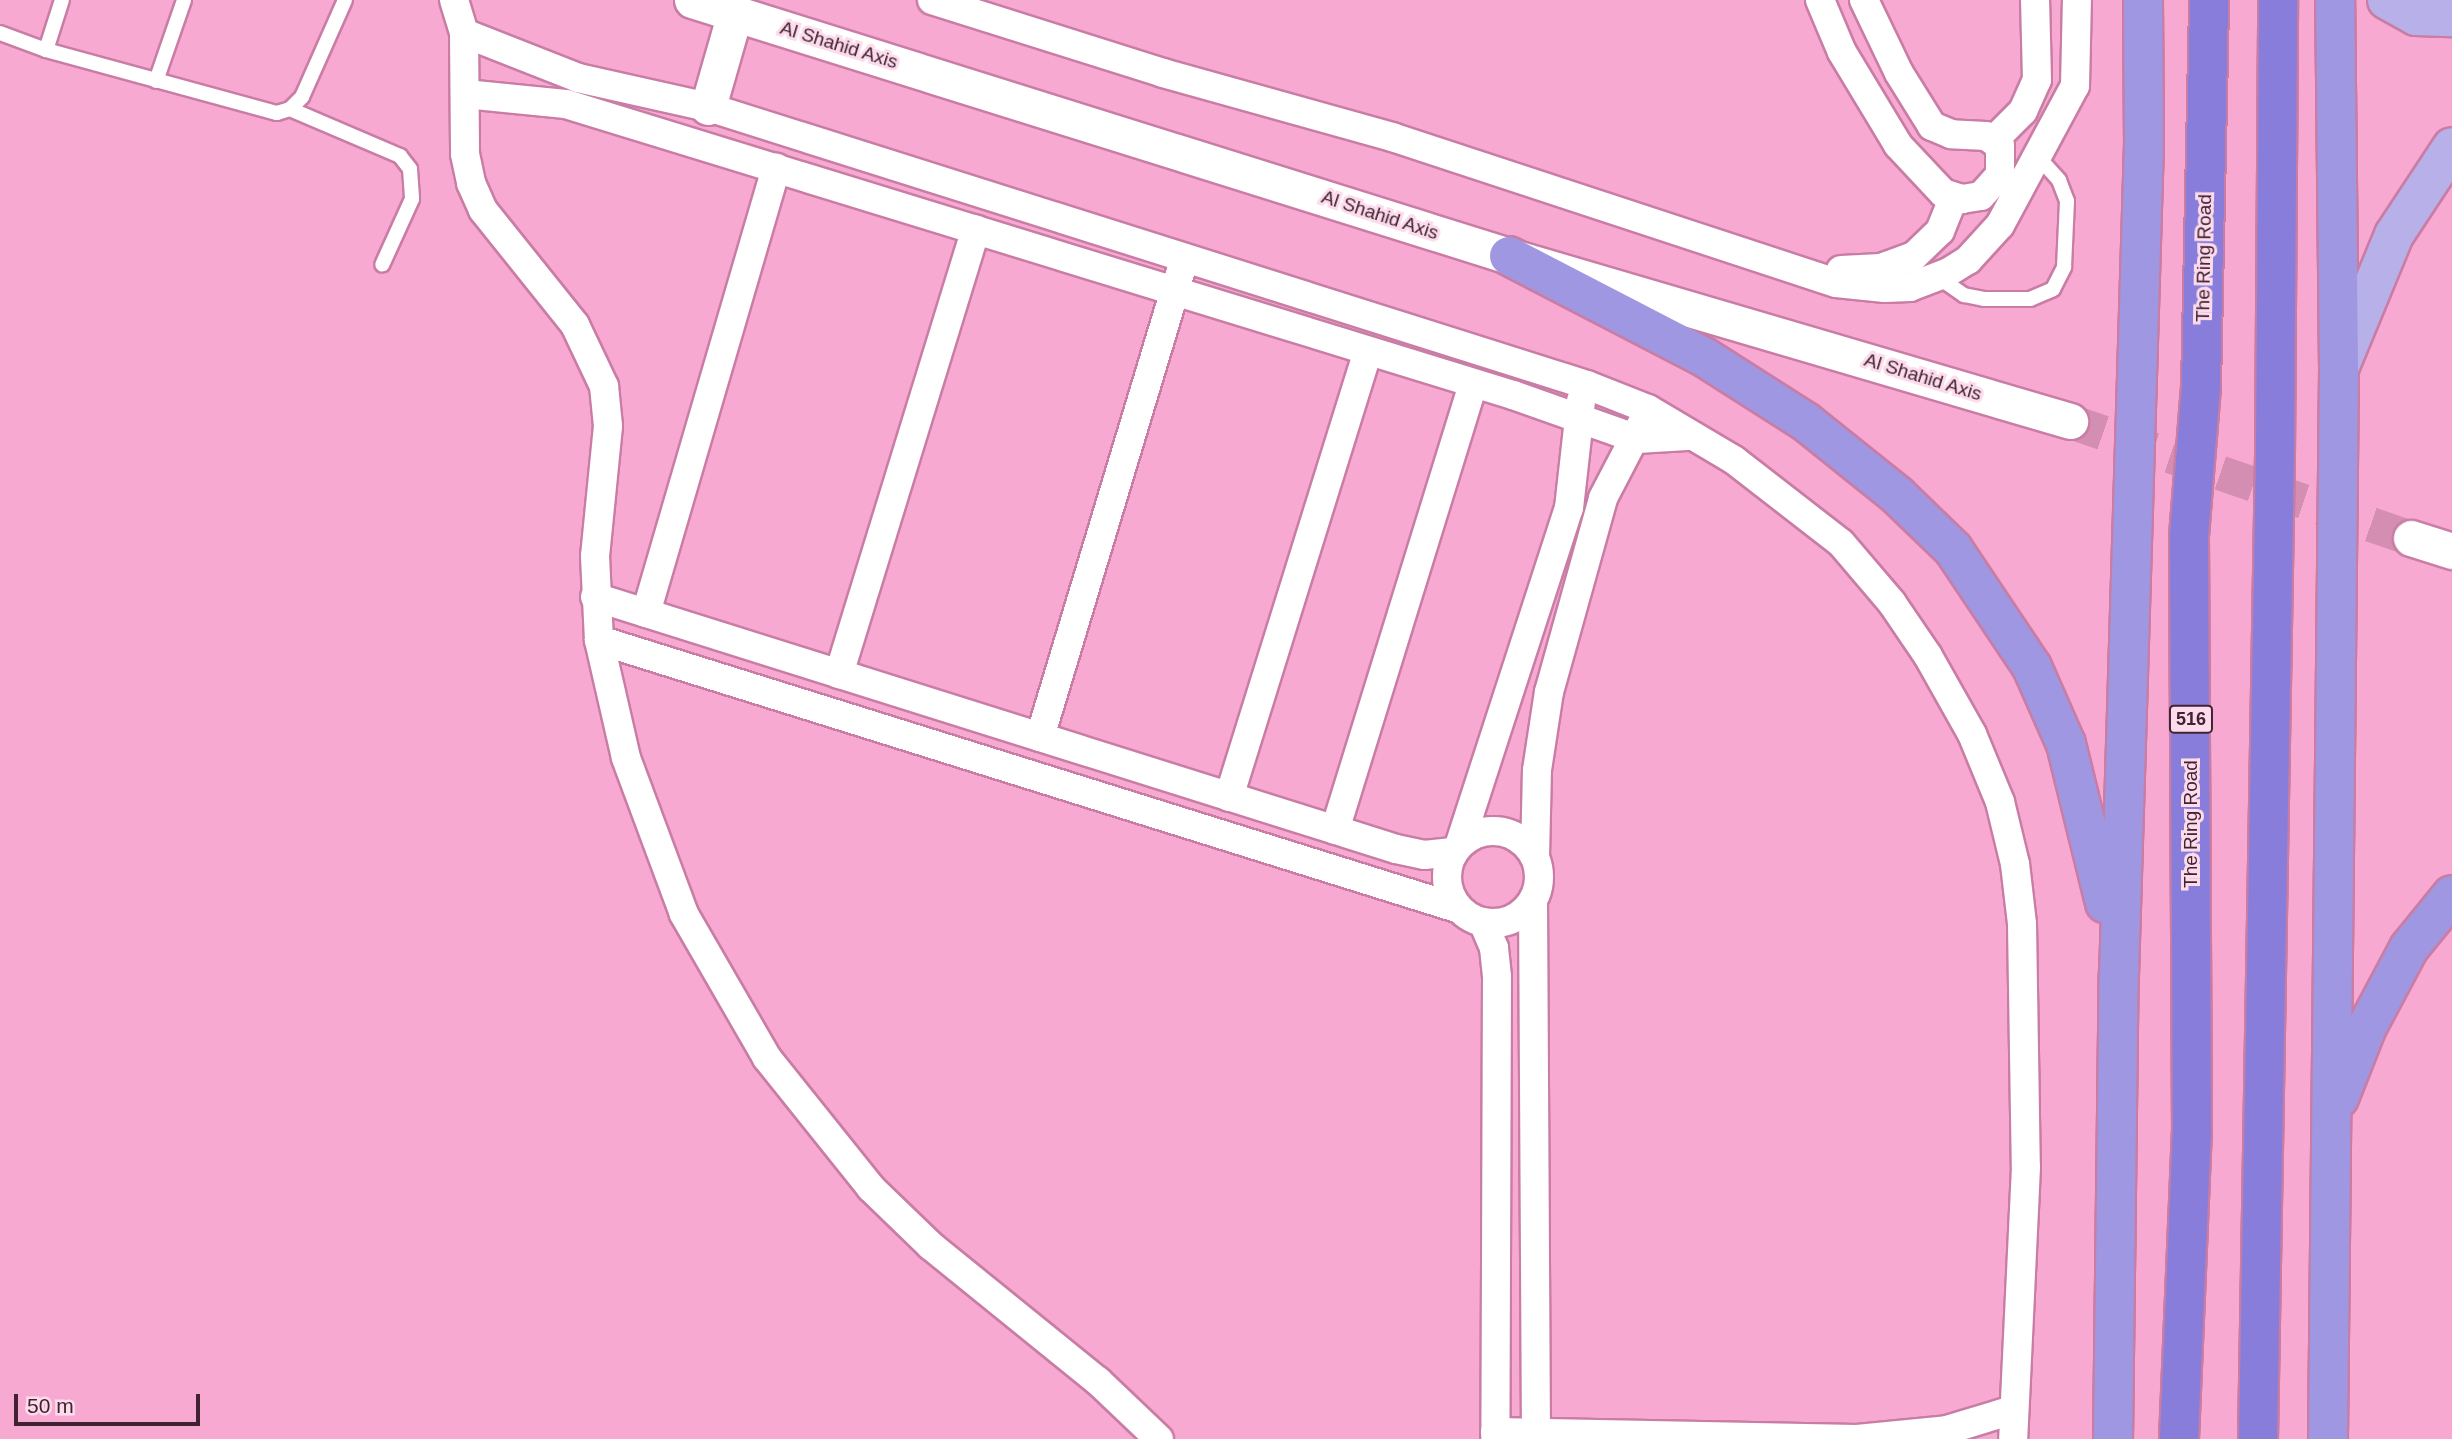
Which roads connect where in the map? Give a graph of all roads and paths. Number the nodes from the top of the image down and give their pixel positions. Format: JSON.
{"nodes":[{"id":1,"x":62,"y":0,"type":"edge"},
{"id":2,"x":184,"y":0,"type":"edge"},
{"id":3,"x":345,"y":0,"type":"edge"},
{"id":4,"x":454,"y":0,"type":"edge"},
{"id":5,"x":692,"y":0,"type":"edge"},
{"id":6,"x":932,"y":0,"type":"edge"},
{"id":7,"x":1820,"y":0,"type":"edge"},
{"id":8,"x":1864,"y":0,"type":"edge"},
{"id":9,"x":2035,"y":0,"type":"edge"},
{"id":10,"x":2077,"y":0,"type":"edge"},
{"id":11,"x":2143,"y":0,"type":"edge"},
{"id":12,"x":2209,"y":0,"type":"edge"},
{"id":13,"x":2278,"y":0,"type":"edge"},
{"id":14,"x":2336,"y":0,"type":"edge"},
{"id":15,"x":2387,"y":0,"type":"edge"},
{"id":16,"x":735,"y":13,"type":"junction"},
{"id":17,"x":2452,"y":17,"type":"edge"},
{"id":18,"x":0,"y":33,"type":"edge"},
{"id":19,"x":464,"y":33,"type":"junction"},
{"id":20,"x":46,"y":50,"type":"junction"},
{"id":21,"x":156,"y":81,"type":"junction"},
{"id":22,"x":465,"y":94,"type":"junction"},
{"id":23,"x":708,"y":107,"type":"junction"},
{"id":24,"x":290,"y":108,"type":"junction"},
{"id":25,"x":2023,"y":111,"type":"junction"},
{"id":26,"x":1994,"y":140,"type":"junction"},
{"id":27,"x":2045,"y":147,"type":"junction"},
{"id":28,"x":2452,"y":147,"type":"edge"},
{"id":29,"x":776,"y":168,"type":"junction"},
{"id":30,"x":1953,"y":198,"type":"junction"},
{"id":31,"x":976,"y":230,"type":"junction"},
{"id":32,"x":1509,"y":256,"type":"junction"},
{"id":33,"x":1185,"y":257,"type":"junction"},
{"id":34,"x":382,"y":265,"type":"dead end"},
{"id":35,"x":1793,"y":267,"type":"junction"},
{"id":36,"x":1938,"y":277,"type":"junction"},
{"id":37,"x":1175,"y":292,"type":"junction"},
{"id":38,"x":1368,"y":352,"type":"junction"},
{"id":39,"x":2339,"y":368,"type":"junction"},
{"id":40,"x":1473,"y":385,"type":"junction"},
{"id":41,"x":1587,"y":386,"type":"junction"},
{"id":42,"x":1648,"y":409,"type":"junction"},
{"id":43,"x":1576,"y":417,"type":"junction"},
{"id":44,"x":2070,"y":421,"type":"tunnel mouth"},
{"id":45,"x":1687,"y":436,"type":"junction"},
{"id":46,"x":1637,"y":439,"type":"junction"},
{"id":47,"x":2411,"y":538,"type":"tunnel mouth"},
{"id":48,"x":2452,"y":551,"type":"edge"},
{"id":49,"x":595,"y":597,"type":"junction"},
{"id":50,"x":646,"y":613,"type":"junction"},
{"id":51,"x":599,"y":640,"type":"junction"},
{"id":52,"x":839,"y":674,"type":"junction"},
{"id":53,"x":1040,"y":737,"type":"junction"},
{"id":54,"x":1229,"y":797,"type":"junction"},
{"id":55,"x":1335,"y":830,"type":"junction"},
{"id":56,"x":1456,"y":848,"type":"junction"},
{"id":57,"x":1535,"y":857,"type":"junction"},
{"id":58,"x":2452,"y":895,"type":"edge"},
{"id":59,"x":1533,"y":900,"type":"junction"},
{"id":60,"x":1457,"y":908,"type":"junction"},
{"id":61,"x":1483,"y":922,"type":"junction"},
{"id":62,"x":2119,"y":976,"type":"junction"},
{"id":63,"x":2331,"y":1120,"type":"junction"},
{"id":64,"x":2013,"y":1410,"type":"junction"},
{"id":65,"x":1536,"y":1435,"type":"edge"},
{"id":66,"x":1495,"y":1436,"type":"edge"},
{"id":67,"x":1158,"y":1439,"type":"edge"},
{"id":68,"x":2013,"y":1439,"type":"edge"},
{"id":69,"x":2113,"y":1439,"type":"edge"},
{"id":70,"x":2179,"y":1439,"type":"edge"},
{"id":71,"x":2258,"y":1439,"type":"edge"},
{"id":72,"x":2328,"y":1439,"type":"edge"}],
"edges":[{"from":1,"to":20,"type":"lane"},
{"from":2,"to":21,"type":"lane"},
{"from":3,"to":24,"type":"lane"},
{"from":4,"to":19,"type":"street"},
{"from":5,"to":16,"type":"street","name":"Al Shahid Axis"},
{"from":6,"to":35,"type":"street"},
{"from":7,"to":30,"type":"street"},
{"from":8,"to":26,"type":"street"},
{"from":9,"to":25,"type":"street"},
{"from":10,"to":27,"type":"street"},
{"from":11,"to":62,"type":"highway"},
{"from":12,"to":70,"type":"highway","name":"The Ring Road","number":"516"},
{"from":13,"to":71,"type":"highway"},
{"from":14,"to":39,"type":"highway"},
{"from":15,"to":17,"type":"main road"},
{"from":16,"to":23,"type":"street"},
{"from":16,"to":32,"type":"street","name":"Al Shahid Axis"},
{"from":18,"to":20,"type":"lane"},
{"from":19,"to":22,"type":"street"},
{"from":19,"to":23,"type":"street"},
{"from":20,"to":21,"type":"lane"},
{"from":21,"to":24,"type":"lane"},
{"from":22,"to":29,"type":"street"},
{"from":22,"to":49,"type":"street"},
{"from":23,"to":33,"type":"street"},
{"from":24,"to":34,"type":"lane"},
{"from":25,"to":26,"type":"street"},
{"from":25,"to":27,"type":"street"},
{"from":26,"to":30,"type":"street"},
{"from":27,"to":36,"type":"street"},
{"from":27,"to":36,"type":"lane"},
{"from":28,"to":39,"type":"main road"},
{"from":29,"to":31,"type":"street"},
{"from":29,"to":50,"type":"street"},
{"from":30,"to":35,"type":"street"},
{"from":31,"to":37,"type":"street"},
{"from":31,"to":52,"type":"street"},
{"from":32,"to":44,"type":"street","name":"Al Shahid Axis"},
{"from":32,"to":62,"type":"highway"},
{"from":33,"to":37,"type":"street"},
{"from":33,"to":41,"type":"street"},
{"from":35,"to":36,"type":"street"},
{"from":37,"to":38,"type":"street"},
{"from":37,"to":53,"type":"street"},
{"from":38,"to":40,"type":"street"},
{"from":38,"to":54,"type":"street"},
{"from":39,"to":63,"type":"highway"},
{"from":40,"to":43,"type":"street"},
{"from":40,"to":55,"type":"street"},
{"from":41,"to":42,"type":"street"},
{"from":41,"to":43,"type":"street"},
{"from":42,"to":45,"type":"street"},
{"from":42,"to":46,"type":"street"},
{"from":43,"to":46,"type":"street"},
{"from":43,"to":56,"type":"street"},
{"from":45,"to":46,"type":"street"},
{"from":45,"to":64,"type":"street"},
{"from":46,"to":57,"type":"street"},
{"from":47,"to":48,"type":"street"},
{"from":49,"to":50,"type":"street"},
{"from":49,"to":51,"type":"street"},
{"from":50,"to":52,"type":"street"},
{"from":51,"to":60,"type":"street"},
{"from":51,"to":67,"type":"street"},
{"from":52,"to":53,"type":"street"},
{"from":53,"to":54,"type":"street"},
{"from":54,"to":55,"type":"street"},
{"from":55,"to":56,"type":"street"},
{"from":56,"to":57,"type":"street"},
{"from":56,"to":60,"type":"street"},
{"from":57,"to":59,"type":"street"},
{"from":58,"to":63,"type":"highway"},
{"from":59,"to":61,"type":"street"},
{"from":59,"to":65,"type":"street"},
{"from":60,"to":61,"type":"street"},
{"from":61,"to":66,"type":"street"},
{"from":62,"to":69,"type":"highway"},
{"from":63,"to":72,"type":"highway"},
{"from":64,"to":65,"type":"street"},
{"from":64,"to":68,"type":"street"},
{"from":65,"to":66,"type":"street"}]}
